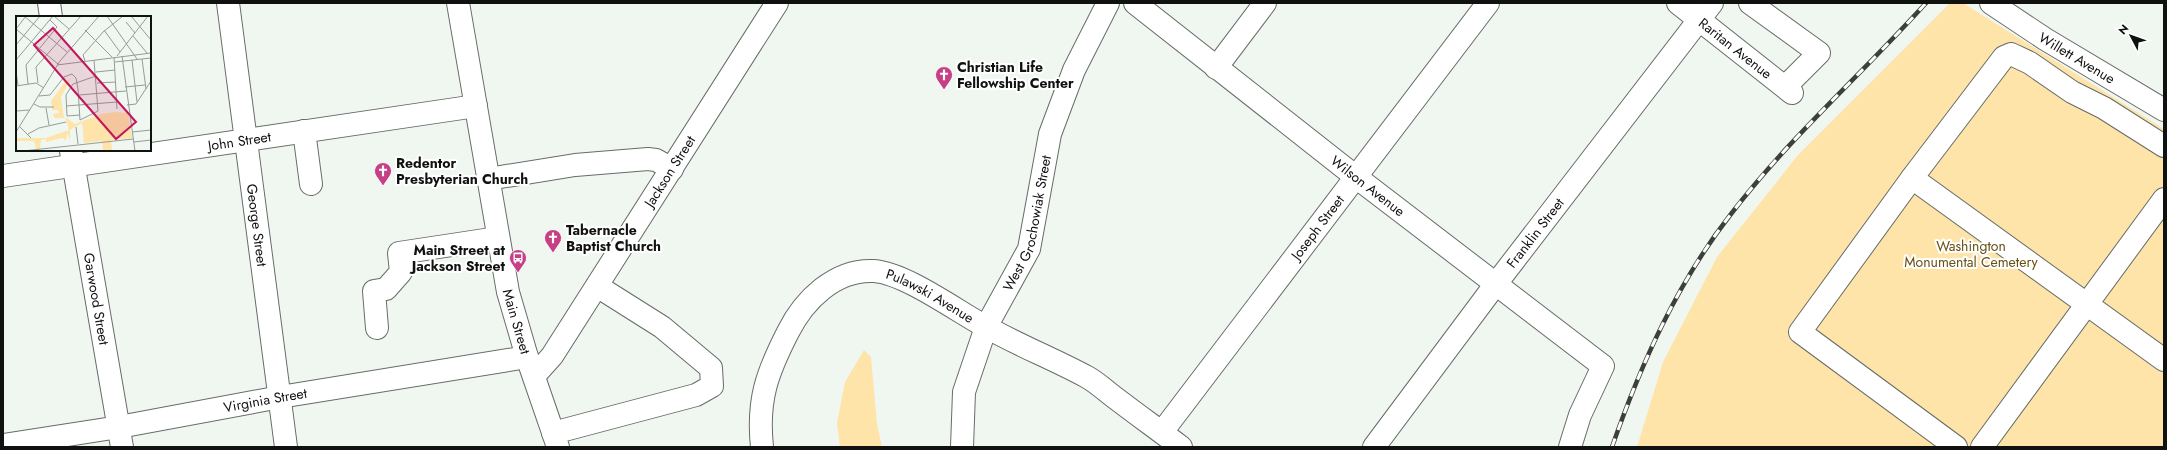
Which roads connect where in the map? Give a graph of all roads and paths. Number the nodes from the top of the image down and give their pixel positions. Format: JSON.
{"nodes":[{"id":1,"x":49,"y":3,"type":"edge"},
{"id":2,"x":228,"y":3,"type":"edge"},
{"id":3,"x":458,"y":3,"type":"edge"},
{"id":4,"x":777,"y":3,"type":"edge"},
{"id":5,"x":1108,"y":3,"type":"edge"},
{"id":6,"x":1135,"y":3,"type":"edge"},
{"id":7,"x":1265,"y":3,"type":"edge"},
{"id":8,"x":1488,"y":3,"type":"edge"},
{"id":9,"x":1678,"y":3,"type":"edge"},
{"id":10,"x":1712,"y":3,"type":"edge"},
{"id":11,"x":1750,"y":3,"type":"edge"},
{"id":12,"x":1991,"y":3,"type":"edge"},
{"id":13,"x":51,"y":16,"type":"edge"},
{"id":14,"x":1699,"y":20,"type":"junction"},
{"id":15,"x":1216,"y":68,"type":"junction"},
{"id":16,"x":476,"y":106,"type":"junction"},
{"id":17,"x":2164,"y":110,"type":"edge"},
{"id":18,"x":304,"y":131,"type":"junction"},
{"id":19,"x":247,"y":139,"type":"junction"},
{"id":20,"x":2164,"y":146,"type":"edge"},
{"id":21,"x":151,"y":149,"type":"edge"},
{"id":22,"x":136,"y":151,"type":"edge"},
{"id":23,"x":72,"y":158,"type":"edge"},
{"id":24,"x":672,"y":169,"type":"junction"},
{"id":25,"x":3,"y":176,"type":"edge"},
{"id":26,"x":1356,"y":177,"type":"junction"},
{"id":27,"x":1912,"y":178,"type":"junction"},
{"id":28,"x":488,"y":179,"type":"junction"},
{"id":29,"x":311,"y":184,"type":"dead end"},
{"id":30,"x":2164,"y":199,"type":"edge"},
{"id":31,"x":498,"y":238,"type":"junction"},
{"id":32,"x":1495,"y":285,"type":"junction"},
{"id":33,"x":597,"y":286,"type":"junction"},
{"id":34,"x":2088,"y":304,"type":"junction"},
{"id":35,"x":986,"y":327,"type":"junction"},
{"id":36,"x":377,"y":328,"type":"dead end"},
{"id":37,"x":2164,"y":360,"type":"edge"},
{"id":38,"x":530,"y":367,"type":"junction"},
{"id":39,"x":280,"y":397,"type":"junction"},
{"id":40,"x":1162,"y":432,"type":"junction"},
{"id":41,"x":120,"y":437,"type":"edge"},
{"id":42,"x":556,"y":440,"type":"edge"},
{"id":43,"x":3,"y":445,"type":"edge"},
{"id":44,"x":286,"y":447,"type":"edge"},
{"id":45,"x":762,"y":447,"type":"edge"},
{"id":46,"x":962,"y":447,"type":"edge"},
{"id":47,"x":1181,"y":447,"type":"edge"},
{"id":48,"x":1374,"y":447,"type":"edge"},
{"id":49,"x":1570,"y":447,"type":"edge"},
{"id":50,"x":1956,"y":447,"type":"edge"},
{"id":51,"x":1982,"y":447,"type":"edge"}],
"edges":[{"from":1,"to":13,"type":"street"},
{"from":2,"to":19,"type":"street","name":"George Street"},
{"from":3,"to":16,"type":"street","name":"Main Street"},
{"from":4,"to":24,"type":"street","name":"Jackson Street"},
{"from":5,"to":35,"type":"street","name":"West Grochowiak Street"},
{"from":6,"to":15,"type":"street","name":"Wilson Avenue"},
{"from":7,"to":15,"type":"street"},
{"from":8,"to":26,"type":"street","name":"Joseph Street"},
{"from":9,"to":14,"type":"street","name":"Raritan Avenue"},
{"from":10,"to":14,"type":"street","name":"Franklin Street"},
{"from":11,"to":14,"type":"street","name":"Raritan Avenue"},
{"from":12,"to":17,"type":"street","name":"Willett Avenue"},
{"from":14,"to":32,"type":"street","name":"Franklin Street"},
{"from":15,"to":26,"type":"street","name":"Wilson Avenue"},
{"from":16,"to":18,"type":"street","name":"John Street"},
{"from":16,"to":28,"type":"street","name":"Main Street"},
{"from":18,"to":19,"type":"street","name":"John Street"},
{"from":18,"to":29,"type":"street"},
{"from":19,"to":21,"type":"street","name":"John Street"},
{"from":19,"to":39,"type":"street","name":"George Street"},
{"from":20,"to":27,"type":"street"},
{"from":22,"to":23,"type":"street","name":"John Street"},
{"from":23,"to":25,"type":"street","name":"John Street"},
{"from":23,"to":41,"type":"street","name":"Garwood Street"},
{"from":24,"to":28,"type":"street"},
{"from":24,"to":33,"type":"street","name":"Jackson Street"},
{"from":26,"to":32,"type":"street","name":"Wilson Avenue"},
{"from":26,"to":40,"type":"street","name":"Joseph Street"},
{"from":27,"to":34,"type":"street"},
{"from":27,"to":50,"type":"street"},
{"from":28,"to":31,"type":"street","name":"Main Street"},
{"from":30,"to":34,"type":"street"},
{"from":31,"to":36,"type":"street"},
{"from":31,"to":38,"type":"street","name":"Main Street"},
{"from":32,"to":48,"type":"street","name":"Franklin Street"},
{"from":32,"to":49,"type":"street","name":"Wilson Avenue"},
{"from":33,"to":38,"type":"street","name":"Jackson Street"},
{"from":33,"to":42,"type":"street"},
{"from":34,"to":37,"type":"street"},
{"from":34,"to":51,"type":"street"},
{"from":35,"to":40,"type":"street","name":"Pulawski Avenue"},
{"from":35,"to":45,"type":"street","name":"Pulawski Avenue"},
{"from":35,"to":46,"type":"street","name":"West Grochowiak Street"},
{"from":38,"to":39,"type":"street","name":"Virginia Street"},
{"from":38,"to":42,"type":"street","name":"Main Street"},
{"from":39,"to":41,"type":"street","name":"Virginia Street"},
{"from":39,"to":44,"type":"street","name":"George Street"},
{"from":40,"to":47,"type":"street","name":"Pulawski Avenue"},
{"from":41,"to":43,"type":"street","name":"Virginia Street"}]}
